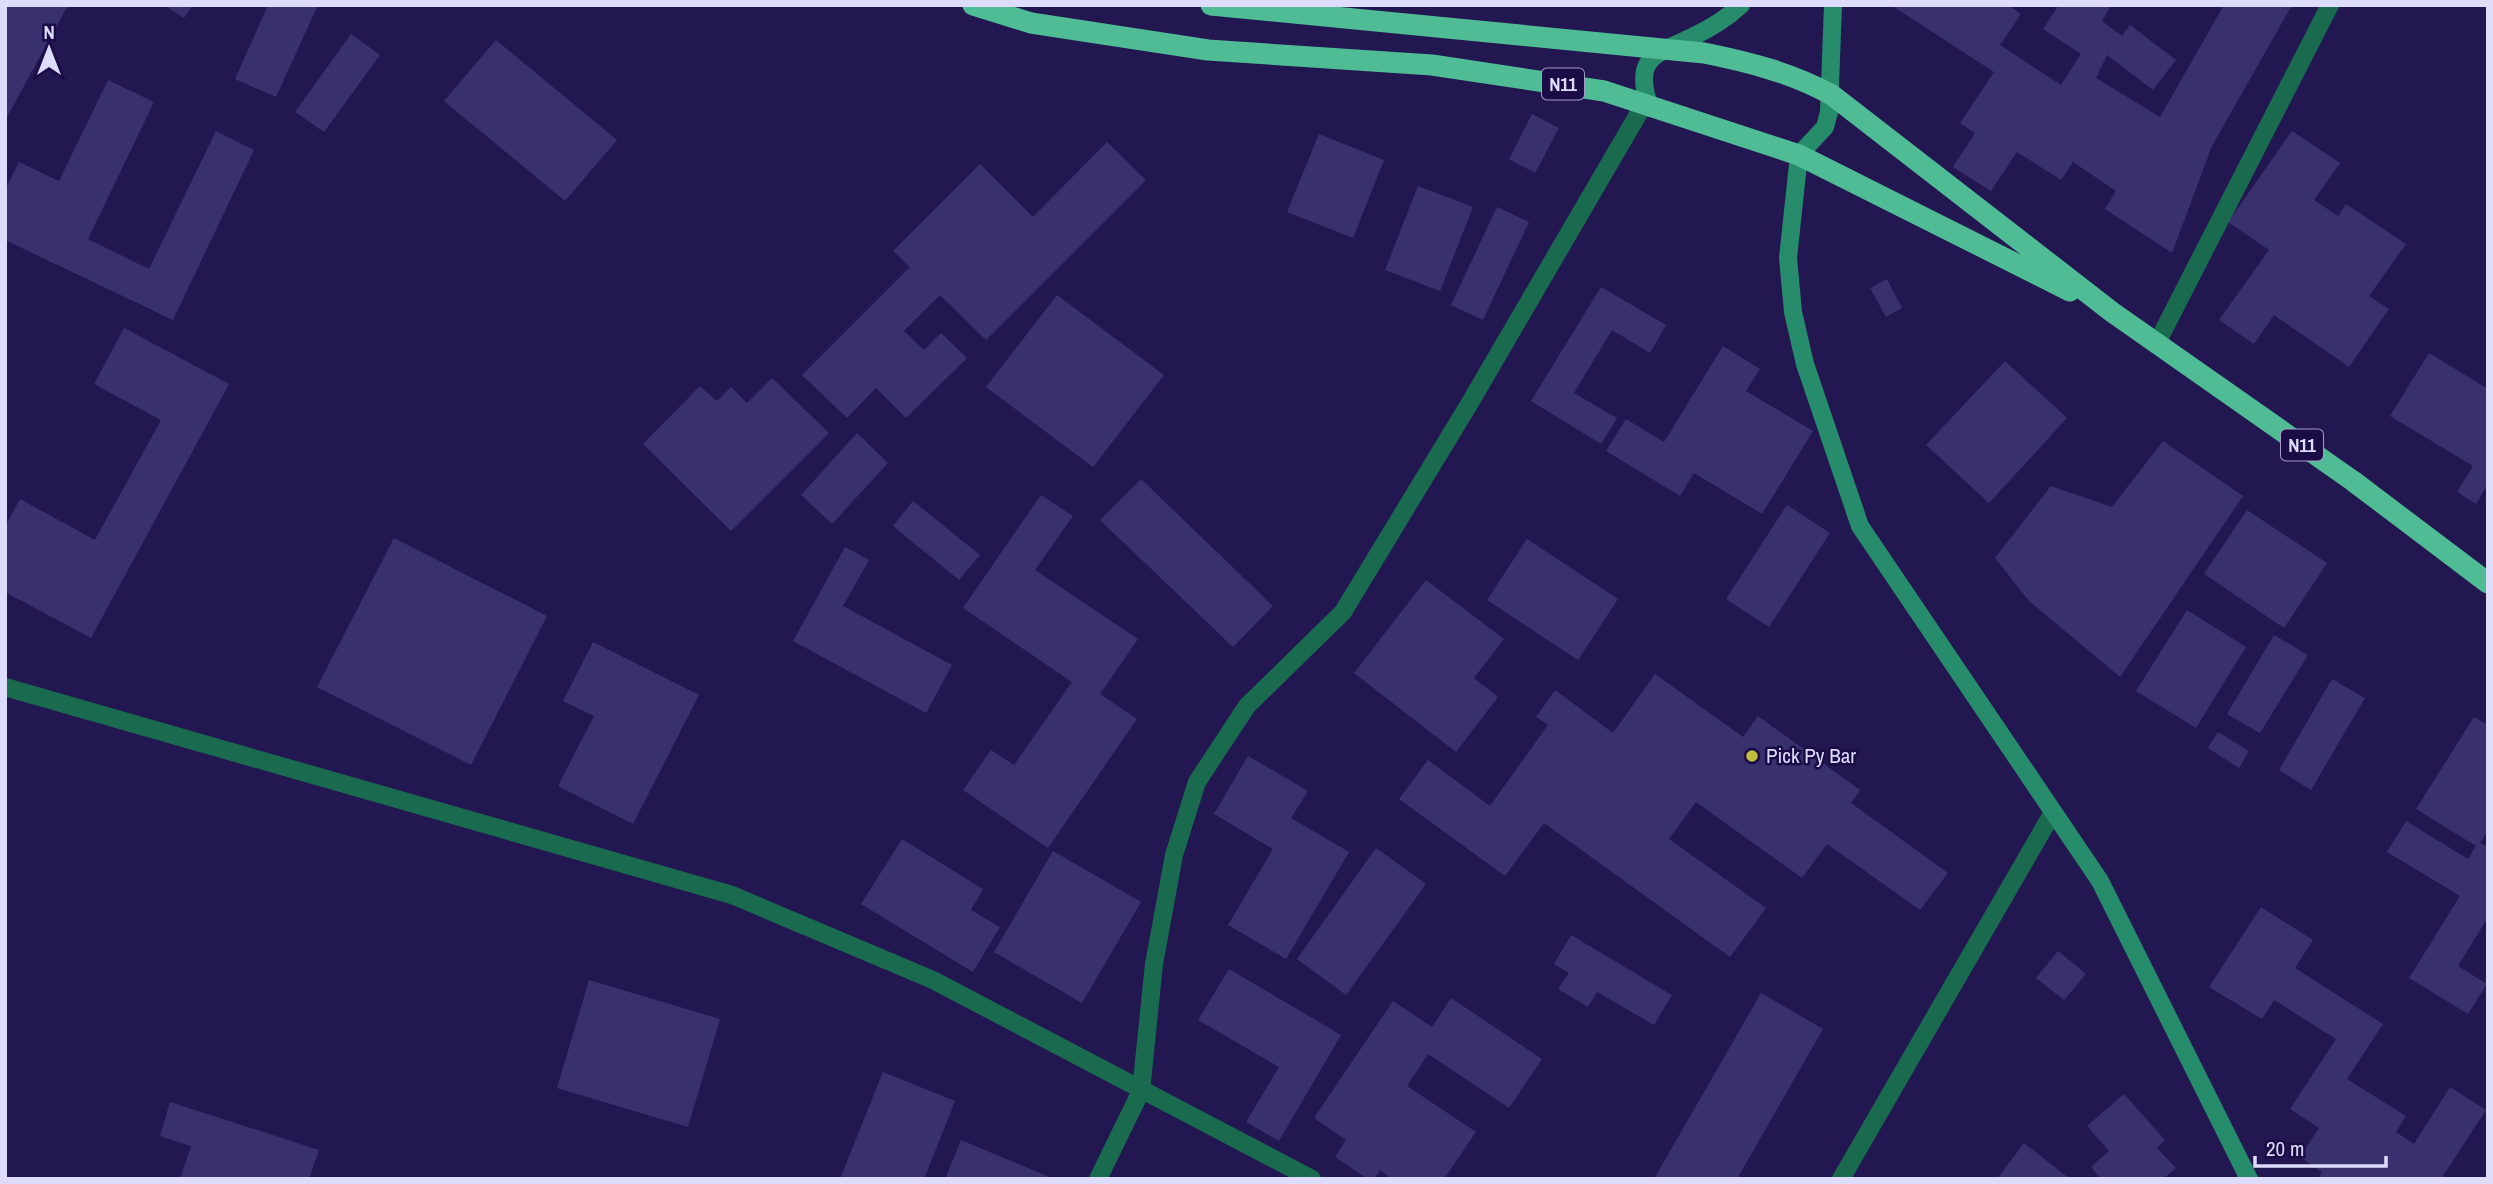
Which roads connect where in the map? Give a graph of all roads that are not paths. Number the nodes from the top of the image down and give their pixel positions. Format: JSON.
{"nodes":[{"id":1,"x":973,"y":5,"type":"edge"},
{"id":2,"x":1211,"y":5,"type":"edge"},
{"id":3,"x":1741,"y":5,"type":"edge"},
{"id":4,"x":1833,"y":5,"type":"edge"},
{"id":5,"x":2330,"y":5,"type":"edge"},
{"id":6,"x":1658,"y":51,"type":"junction"},
{"id":7,"x":1832,"y":95,"type":"junction"},
{"id":8,"x":1646,"y":107,"type":"junction"},
{"id":9,"x":1799,"y":155,"type":"junction"},
{"id":10,"x":2112,"y":312,"type":"junction"},
{"id":11,"x":2157,"y":343,"type":"junction"},
{"id":12,"x":2488,"y":583,"type":"edge"},
{"id":13,"x":5,"y":687,"type":"edge"},
{"id":14,"x":2052,"y":814,"type":"junction"},
{"id":15,"x":1141,"y":1091,"type":"junction"},
{"id":16,"x":1098,"y":1179,"type":"edge"},
{"id":17,"x":1312,"y":1179,"type":"edge"},
{"id":18,"x":1841,"y":1179,"type":"edge"},
{"id":19,"x":2249,"y":1179,"type":"edge"}],
"edges":[{"from":1,"to":8,"type":"highway","number":"N11"},
{"from":2,"to":6,"type":"highway","number":"N11"},
{"from":3,"to":6,"type":"street"},
{"from":4,"to":7,"type":"street"},
{"from":5,"to":11,"type":"street"},
{"from":6,"to":7,"type":"highway","number":"N11"},
{"from":6,"to":8,"type":"street"},
{"from":7,"to":9,"type":"street"},
{"from":7,"to":10,"type":"highway","number":"N11"},
{"from":8,"to":9,"type":"highway","number":"N11"},
{"from":8,"to":15,"type":"street"},
{"from":9,"to":10,"type":"highway","number":"N11"},
{"from":9,"to":14,"type":"street"},
{"from":10,"to":11,"type":"highway","number":"N11"},
{"from":11,"to":12,"type":"highway","number":"N11"},
{"from":13,"to":15,"type":"street"},
{"from":14,"to":18,"type":"street"},
{"from":14,"to":19,"type":"street"},
{"from":15,"to":16,"type":"street"},
{"from":15,"to":17,"type":"street"}]}
